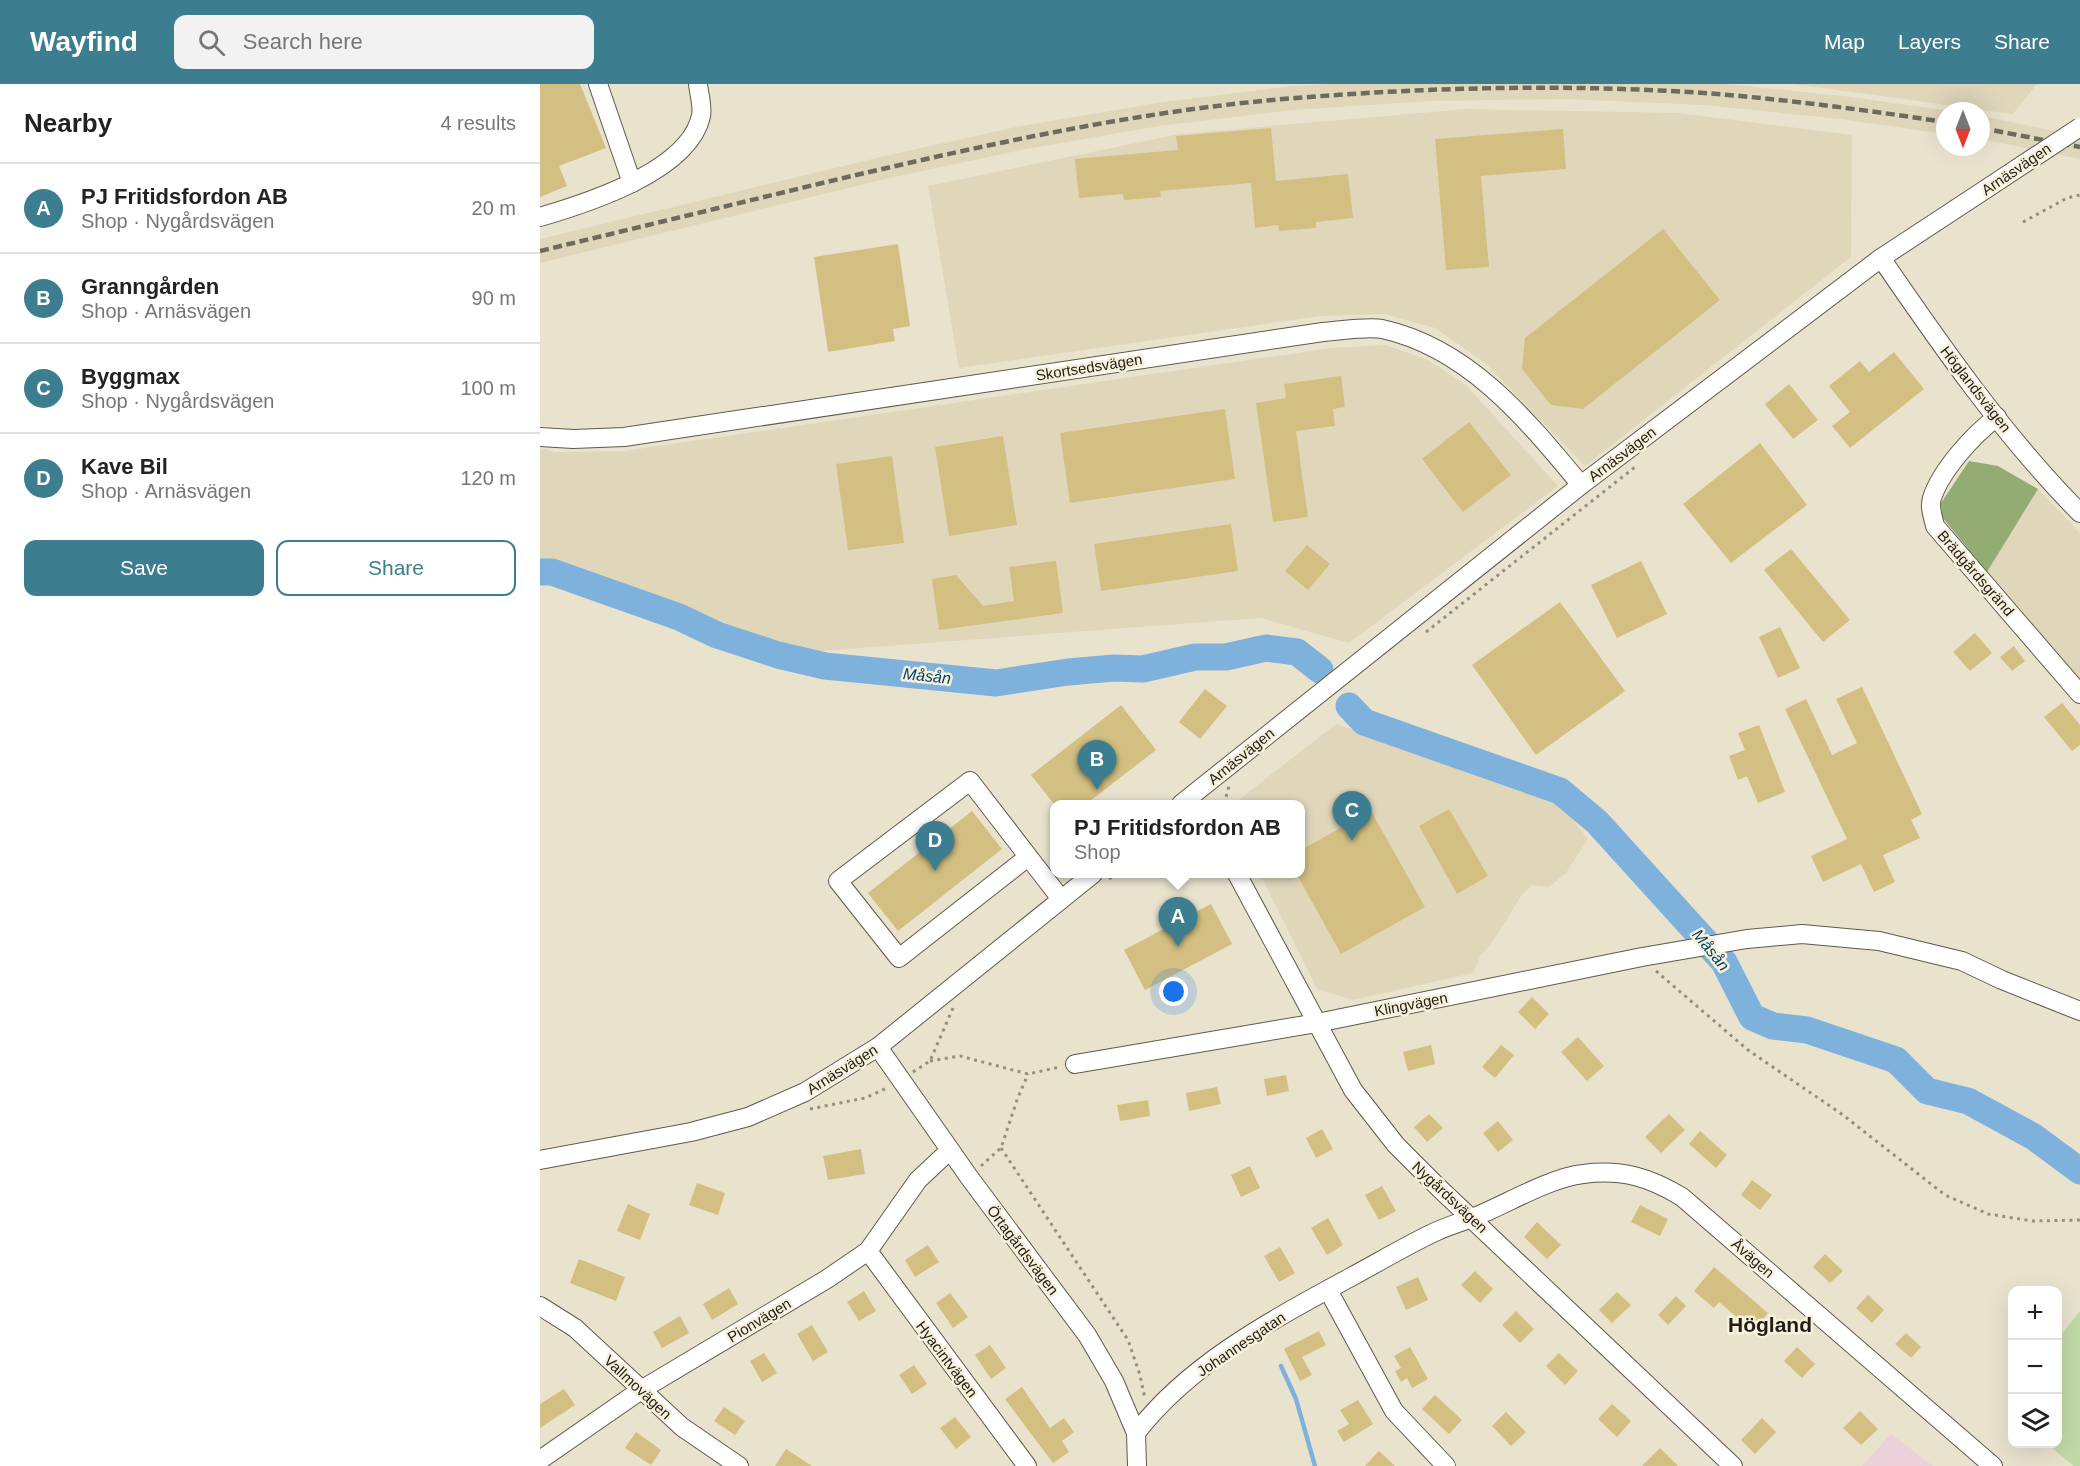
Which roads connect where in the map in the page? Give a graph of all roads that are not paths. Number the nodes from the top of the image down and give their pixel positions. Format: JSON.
{"nodes":[{"id":1,"x":598,"y":84,"type":"edge"},
{"id":2,"x":698,"y":84,"type":"edge"},
{"id":3,"x":2080,"y":127,"type":"edge"},
{"id":4,"x":632,"y":183,"type":"junction"},
{"id":5,"x":540,"y":217,"type":"edge"},
{"id":6,"x":1881,"y":258,"type":"junction"},
{"id":7,"x":1996,"y":417,"type":"junction"},
{"id":8,"x":540,"y":437,"type":"edge"},
{"id":9,"x":1581,"y":485,"type":"junction"},
{"id":10,"x":2080,"y":513,"type":"edge"},
{"id":11,"x":2080,"y":694,"type":"edge"},
{"id":12,"x":1192,"y":800,"type":"edge"},
{"id":13,"x":1028,"y":857,"type":"junction"},
{"id":14,"x":1087,"y":878,"type":"edge"},
{"id":15,"x":1240,"y":878,"type":"edge"},
{"id":16,"x":1061,"y":899,"type":"junction"},
{"id":17,"x":2080,"y":1011,"type":"edge"},
{"id":18,"x":1317,"y":1023,"type":"junction"},
{"id":19,"x":878,"y":1047,"type":"junction"},
{"id":20,"x":1075,"y":1064,"type":"road end"},
{"id":21,"x":950,"y":1150,"type":"junction"},
{"id":22,"x":540,"y":1160,"type":"edge"},
{"id":23,"x":1472,"y":1218,"type":"junction"},
{"id":24,"x":868,"y":1251,"type":"junction"},
{"id":25,"x":1328,"y":1290,"type":"junction"},
{"id":26,"x":540,"y":1306,"type":"edge"},
{"id":27,"x":641,"y":1390,"type":"junction"},
{"id":28,"x":1136,"y":1433,"type":"junction"},
{"id":29,"x":540,"y":1460,"type":"edge"},
{"id":30,"x":739,"y":1466,"type":"edge"},
{"id":31,"x":1027,"y":1466,"type":"edge"},
{"id":32,"x":1137,"y":1466,"type":"edge"},
{"id":33,"x":1446,"y":1466,"type":"edge"},
{"id":34,"x":1733,"y":1466,"type":"edge"},
{"id":35,"x":1993,"y":1466,"type":"edge"}],
"edges":[{"from":1,"to":4,"type":"street"},
{"from":2,"to":4,"type":"street"},
{"from":3,"to":6,"type":"street","name":"Arnäsvägen","bridge":true},
{"from":4,"to":5,"type":"street"},
{"from":6,"to":7,"type":"street","name":"Höglandsvägen"},
{"from":6,"to":9,"type":"street","name":"Arnäsvägen"},
{"from":7,"to":10,"type":"street","name":"Höglandsvägen"},
{"from":7,"to":11,"type":"street","name":"Brädgårdsgränd"},
{"from":8,"to":9,"type":"street","name":"Skortsedsvägen"},
{"from":9,"to":12,"type":"street","name":"Arnäsvägen"},
{"from":13,"to":13,"type":"street"},
{"from":13,"to":16,"type":"street"},
{"from":14,"to":16,"type":"street","name":"Arnäsvägen"},
{"from":15,"to":18,"type":"street","name":"Nygårdsvägen"},
{"from":16,"to":19,"type":"street","name":"Arnäsvägen"},
{"from":17,"to":18,"type":"street","name":"Klingvägen"},
{"from":18,"to":20,"type":"street","name":"Klingvägen"},
{"from":18,"to":23,"type":"street","name":"Nygårdsvägen"},
{"from":19,"to":21,"type":"street","name":"Örtagårdsvägen"},
{"from":19,"to":22,"type":"street","name":"Arnäsvägen"},
{"from":21,"to":24,"type":"street","name":"Pionvägen"},
{"from":21,"to":28,"type":"street","name":"Örtagårdsvägen"},
{"from":23,"to":25,"type":"street","name":"Johannesgatan"},
{"from":23,"to":34,"type":"street","name":"Nygårdsvägen"},
{"from":23,"to":35,"type":"street","name":"Åvägen"},
{"from":24,"to":27,"type":"street","name":"Pionvägen"},
{"from":24,"to":31,"type":"street","name":"Hyacintvägen"},
{"from":25,"to":28,"type":"street","name":"Johannesgatan"},
{"from":25,"to":33,"type":"street"},
{"from":26,"to":27,"type":"street","name":"Vallmovägen"},
{"from":27,"to":29,"type":"street","name":"Pionvägen"},
{"from":27,"to":30,"type":"street","name":"Vallmovägen"},
{"from":28,"to":32,"type":"street","name":"Örtagårdsvägen"}]}
